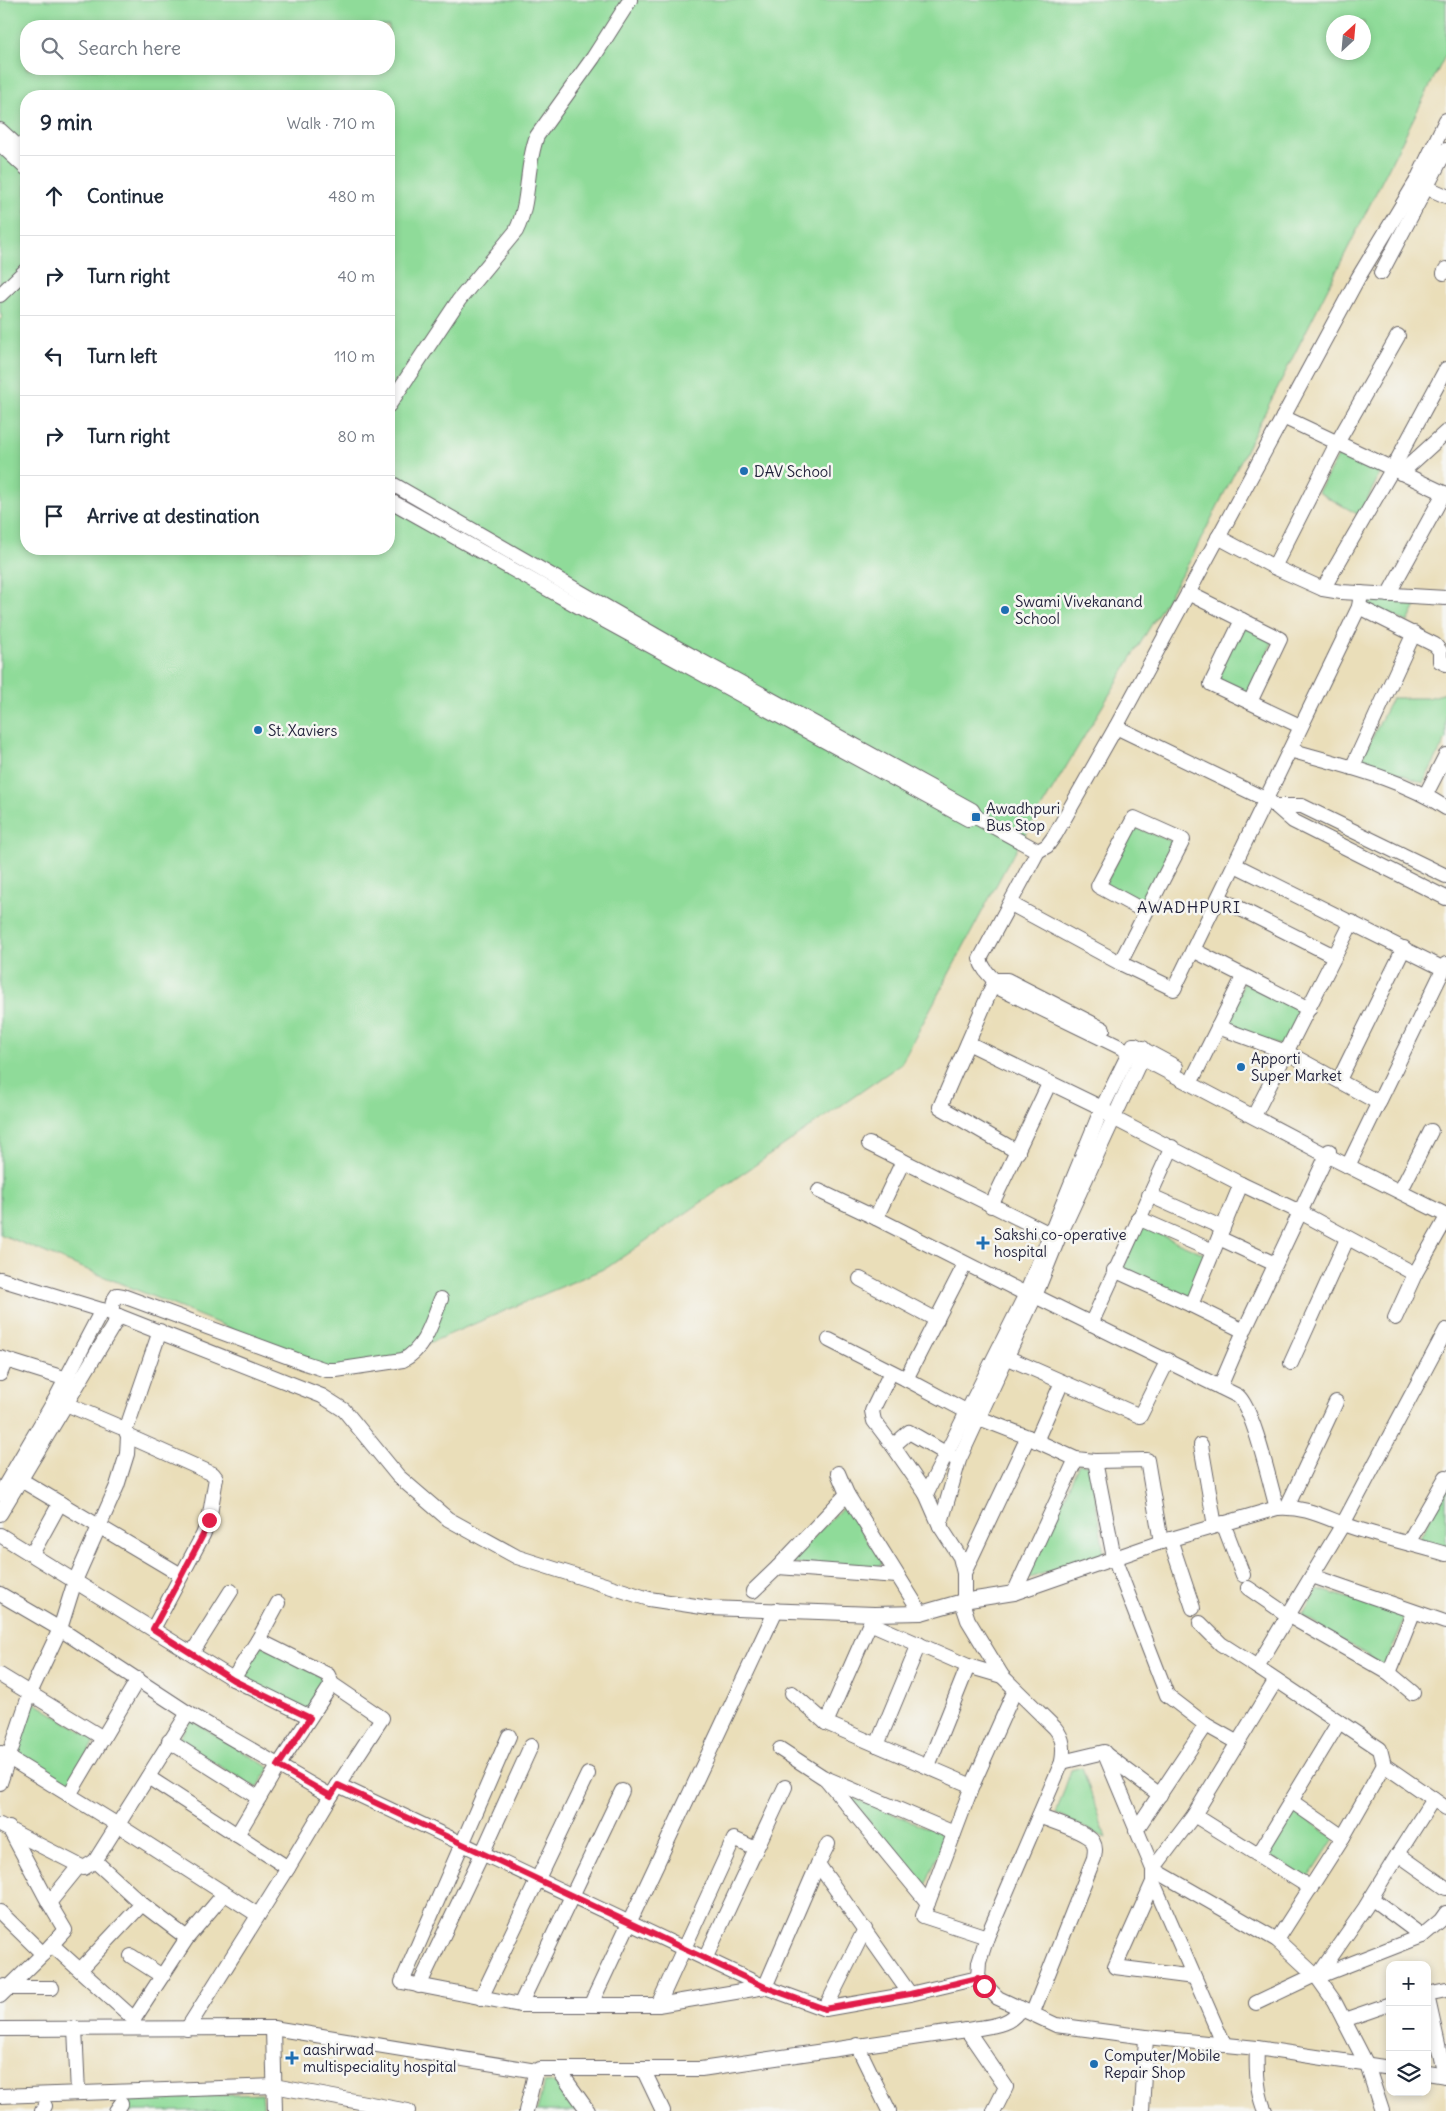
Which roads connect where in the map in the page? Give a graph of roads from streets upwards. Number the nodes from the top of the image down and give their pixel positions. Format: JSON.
{"nodes":[{"id":1,"x":630,"y":0,"type":"edge"},
{"id":2,"x":1446,"y":120,"type":"edge"},
{"id":3,"x":0,"y":130,"type":"edge"},
{"id":4,"x":0,"y":144,"type":"edge"},
{"id":5,"x":20,"y":148,"type":"edge"},
{"id":6,"x":1446,"y":150,"type":"edge"},
{"id":7,"x":20,"y":162,"type":"edge"},
{"id":8,"x":1422,"y":184,"type":"junction"},
{"id":9,"x":1446,"y":196,"type":"edge"},
{"id":10,"x":1381,"y":273,"type":"dead end"},
{"id":11,"x":20,"y":276,"type":"edge"},
{"id":12,"x":0,"y":295,"type":"edge"},
{"id":13,"x":1398,"y":336,"type":"dead end"},
{"id":14,"x":1446,"y":369,"type":"edge"},
{"id":15,"x":395,"y":396,"type":"edge"},
{"id":16,"x":1283,"y":417,"type":"junction"},
{"id":17,"x":1446,"y":432,"type":"edge"},
{"id":18,"x":1337,"y":443,"type":"junction"},
{"id":19,"x":1397,"y":470,"type":"junction"},
{"id":20,"x":395,"y":485,"type":"edge"},
{"id":21,"x":1445,"y":493,"type":"edge"},
{"id":22,"x":395,"y":503,"type":"edge"},
{"id":23,"x":1218,"y":537,"type":"junction"},
{"id":24,"x":1274,"y":567,"type":"junction"},
{"id":25,"x":1322,"y":589,"type":"junction"},
{"id":26,"x":1188,"y":593,"type":"junction"},
{"id":27,"x":1388,"y":595,"type":"junction"},
{"id":28,"x":1446,"y":598,"type":"edge"},
{"id":29,"x":1360,"y":600,"type":"junction"},
{"id":30,"x":1242,"y":620,"type":"junction"},
{"id":31,"x":1414,"y":633,"type":"junction"},
{"id":32,"x":1446,"y":664,"type":"edge"},
{"id":33,"x":1250,"y":702,"type":"junction"},
{"id":34,"x":1300,"y":726,"type":"junction"},
{"id":35,"x":1116,"y":727,"type":"junction"},
{"id":36,"x":1290,"y":750,"type":"junction"},
{"id":37,"x":1446,"y":755,"type":"edge"},
{"id":38,"x":1352,"y":768,"type":"junction"},
{"id":39,"x":1426,"y":794,"type":"junction"},
{"id":40,"x":1271,"y":802,"type":"junction"},
{"id":41,"x":1446,"y":808,"type":"edge"},
{"id":42,"x":976,"y":816,"type":"junction"},
{"id":43,"x":1038,"y":851,"type":"junction"},
{"id":44,"x":1235,"y":865,"type":"junction"},
{"id":45,"x":1446,"y":876,"type":"edge"},
{"id":46,"x":1219,"y":898,"type":"junction"},
{"id":47,"x":1446,"y":898,"type":"edge"},
{"id":48,"x":1011,"y":904,"type":"junction"},
{"id":49,"x":1146,"y":912,"type":"junction"},
{"id":50,"x":1352,"y":922,"type":"junction"},
{"id":51,"x":1404,"y":948,"type":"junction"},
{"id":52,"x":1193,"y":950,"type":"junction"},
{"id":53,"x":1334,"y":956,"type":"junction"},
{"id":54,"x":1120,"y":963,"type":"junction"},
{"id":55,"x":1445,"y":966,"type":"edge"},
{"id":56,"x":1244,"y":977,"type":"junction"},
{"id":57,"x":995,"y":980,"type":"junction"},
{"id":58,"x":1309,"y":1009,"type":"junction"},
{"id":59,"x":1218,"y":1027,"type":"junction"},
{"id":60,"x":968,"y":1043,"type":"junction"},
{"id":61,"x":1137,"y":1051,"type":"junction"},
{"id":62,"x":1286,"y":1052,"type":"junction"},
{"id":63,"x":1194,"y":1076,"type":"junction"},
{"id":64,"x":1339,"y":1080,"type":"junction"},
{"id":65,"x":1049,"y":1084,"type":"junction"},
{"id":66,"x":1379,"y":1103,"type":"junction"},
{"id":67,"x":1257,"y":1110,"type":"junction"},
{"id":68,"x":1108,"y":1113,"type":"junction"},
{"id":69,"x":1431,"y":1131,"type":"dead end"},
{"id":70,"x":869,"y":1144,"type":"dead end"},
{"id":71,"x":1172,"y":1146,"type":"junction"},
{"id":72,"x":1018,"y":1152,"type":"junction"},
{"id":73,"x":1328,"y":1154,"type":"junction"},
{"id":74,"x":903,"y":1161,"type":"junction"},
{"id":75,"x":1349,"y":1164,"type":"junction"},
{"id":76,"x":1241,"y":1184,"type":"junction"},
{"id":77,"x":1402,"y":1188,"type":"junction"},
{"id":78,"x":819,"y":1192,"type":"dead end"},
{"id":79,"x":1149,"y":1195,"type":"junction"},
{"id":80,"x":991,"y":1206,"type":"junction"},
{"id":81,"x":1300,"y":1212,"type":"junction"},
{"id":82,"x":1446,"y":1216,"type":"edge"},
{"id":83,"x":876,"y":1218,"type":"junction"},
{"id":84,"x":1138,"y":1218,"type":"junction"},
{"id":85,"x":1221,"y":1233,"type":"junction"},
{"id":86,"x":1054,"y":1236,"type":"junction"},
{"id":87,"x":1347,"y":1239,"type":"junction"},
{"id":88,"x":1213,"y":1251,"type":"junction"},
{"id":89,"x":966,"y":1264,"type":"junction"},
{"id":90,"x":1275,"y":1264,"type":"junction"},
{"id":91,"x":1114,"y":1270,"type":"junction"},
{"id":92,"x":1415,"y":1274,"type":"junction"},
{"id":93,"x":0,"y":1279,"type":"edge"},
{"id":94,"x":860,"y":1279,"type":"dead end"},
{"id":95,"x":1030,"y":1295,"type":"junction"},
{"id":96,"x":441,"y":1299,"type":"dead end"},
{"id":97,"x":1191,"y":1305,"type":"junction"},
{"id":98,"x":111,"y":1313,"type":"junction"},
{"id":99,"x":1395,"y":1318,"type":"dead end"},
{"id":100,"x":937,"y":1320,"type":"junction"},
{"id":101,"x":1091,"y":1324,"type":"junction"},
{"id":102,"x":160,"y":1331,"type":"junction"},
{"id":103,"x":1244,"y":1332,"type":"junction"},
{"id":104,"x":1445,"y":1335,"type":"edge"},
{"id":105,"x":829,"y":1340,"type":"dead end"},
{"id":106,"x":1006,"y":1357,"type":"junction"},
{"id":107,"x":3,"y":1359,"type":"edge"},
{"id":108,"x":1168,"y":1360,"type":"junction"},
{"id":109,"x":1291,"y":1363,"type":"dead end"},
{"id":110,"x":891,"y":1372,"type":"junction"},
{"id":111,"x":0,"y":1374,"type":"edge"},
{"id":112,"x":67,"y":1379,"type":"junction"},
{"id":113,"x":906,"y":1379,"type":"junction"},
{"id":114,"x":1062,"y":1382,"type":"junction"},
{"id":115,"x":1220,"y":1387,"type":"junction"},
{"id":116,"x":1336,"y":1402,"type":"dead end"},
{"id":117,"x":66,"y":1404,"type":"junction"},
{"id":118,"x":974,"y":1415,"type":"junction"},
{"id":119,"x":126,"y":1432,"type":"junction"},
{"id":120,"x":1032,"y":1439,"type":"junction"},
{"id":121,"x":1200,"y":1445,"type":"dead end"},
{"id":122,"x":893,"y":1446,"type":"junction"},
{"id":123,"x":953,"y":1457,"type":"junction"},
{"id":124,"x":1076,"y":1459,"type":"junction"},
{"id":125,"x":1095,"y":1461,"type":"junction"},
{"id":126,"x":838,"y":1473,"type":"dead end"},
{"id":127,"x":1446,"y":1477,"type":"edge"},
{"id":128,"x":21,"y":1480,"type":"junction"},
{"id":129,"x":0,"y":1494,"type":"edge"},
{"id":130,"x":846,"y":1494,"type":"junction"},
{"id":131,"x":926,"y":1494,"type":"junction"},
{"id":132,"x":60,"y":1503,"type":"junction"},
{"id":133,"x":1282,"y":1508,"type":"junction"},
{"id":134,"x":0,"y":1514,"type":"edge"},
{"id":135,"x":1343,"y":1524,"type":"junction"},
{"id":136,"x":1219,"y":1525,"type":"junction"},
{"id":137,"x":99,"y":1526,"type":"junction"},
{"id":138,"x":940,"y":1526,"type":"junction"},
{"id":139,"x":0,"y":1535,"type":"edge"},
{"id":140,"x":1166,"y":1541,"type":"junction"},
{"id":141,"x":1408,"y":1543,"type":"junction"},
{"id":142,"x":32,"y":1554,"type":"junction"},
{"id":143,"x":1446,"y":1554,"type":"edge"},
{"id":144,"x":1114,"y":1558,"type":"junction"},
{"id":145,"x":778,"y":1567,"type":"junction"},
{"id":146,"x":964,"y":1573,"type":"junction"},
{"id":147,"x":181,"y":1576,"type":"junction"},
{"id":148,"x":897,"y":1576,"type":"junction"},
{"id":149,"x":1312,"y":1576,"type":"junction"},
{"id":150,"x":75,"y":1581,"type":"junction"},
{"id":151,"x":231,"y":1591,"type":"dead end"},
{"id":152,"x":753,"y":1591,"type":"dead end"},
{"id":153,"x":1014,"y":1593,"type":"junction"},
{"id":154,"x":0,"y":1594,"type":"edge"},
{"id":155,"x":963,"y":1601,"type":"junction"},
{"id":156,"x":278,"y":1603,"type":"dead end"},
{"id":157,"x":1193,"y":1608,"type":"dead end"},
{"id":158,"x":776,"y":1610,"type":"junction"},
{"id":159,"x":921,"y":1613,"type":"junction"},
{"id":160,"x":1413,"y":1613,"type":"junction"},
{"id":161,"x":1289,"y":1616,"type":"junction"},
{"id":162,"x":872,"y":1619,"type":"junction"},
{"id":163,"x":1200,"y":1622,"type":"dead end"},
{"id":164,"x":1445,"y":1622,"type":"dead end"},
{"id":165,"x":153,"y":1629,"type":"junction"},
{"id":166,"x":60,"y":1630,"type":"junction"},
{"id":167,"x":258,"y":1640,"type":"junction"},
{"id":168,"x":919,"y":1644,"type":"junction"},
{"id":169,"x":192,"y":1653,"type":"junction"},
{"id":170,"x":968,"y":1666,"type":"junction"},
{"id":171,"x":1257,"y":1668,"type":"junction"},
{"id":172,"x":1389,"y":1674,"type":"junction"},
{"id":173,"x":0,"y":1675,"type":"edge"},
{"id":174,"x":1002,"y":1676,"type":"junction"},
{"id":175,"x":138,"y":1679,"type":"junction"},
{"id":176,"x":233,"y":1680,"type":"junction"},
{"id":177,"x":1276,"y":1680,"type":"junction"},
{"id":178,"x":332,"y":1684,"type":"junction"},
{"id":179,"x":1015,"y":1690,"type":"junction"},
{"id":180,"x":1413,"y":1692,"type":"dead end"},
{"id":181,"x":30,"y":1693,"type":"junction"},
{"id":182,"x":792,"y":1693,"type":"dead end"},
{"id":183,"x":188,"y":1713,"type":"junction"},
{"id":184,"x":310,"y":1718,"type":"junction"},
{"id":185,"x":1339,"y":1722,"type":"junction"},
{"id":186,"x":826,"y":1723,"type":"junction"},
{"id":187,"x":1206,"y":1725,"type":"junction"},
{"id":188,"x":509,"y":1736,"type":"dead end"},
{"id":189,"x":103,"y":1738,"type":"junction"},
{"id":190,"x":168,"y":1741,"type":"junction"},
{"id":191,"x":1238,"y":1743,"type":"junction"},
{"id":192,"x":877,"y":1745,"type":"junction"},
{"id":193,"x":530,"y":1746,"type":"dead end"},
{"id":194,"x":780,"y":1749,"type":"dead end"},
{"id":195,"x":1104,"y":1752,"type":"junction"},
{"id":196,"x":4,"y":1755,"type":"edge"},
{"id":197,"x":1062,"y":1762,"type":"junction"},
{"id":198,"x":1384,"y":1765,"type":"junction"},
{"id":199,"x":278,"y":1766,"type":"junction"},
{"id":200,"x":928,"y":1766,"type":"junction"},
{"id":201,"x":588,"y":1774,"type":"dead end"},
{"id":202,"x":148,"y":1777,"type":"junction"},
{"id":203,"x":824,"y":1777,"type":"junction"},
{"id":204,"x":0,"y":1783,"type":"edge"},
{"id":205,"x":972,"y":1786,"type":"junction"},
{"id":206,"x":785,"y":1787,"type":"dead end"},
{"id":207,"x":334,"y":1791,"type":"junction"},
{"id":208,"x":622,"y":1791,"type":"dead end"},
{"id":209,"x":69,"y":1795,"type":"junction"},
{"id":210,"x":1160,"y":1795,"type":"junction"},
{"id":211,"x":259,"y":1798,"type":"junction"},
{"id":212,"x":1433,"y":1799,"type":"junction"},
{"id":213,"x":1291,"y":1801,"type":"junction"},
{"id":214,"x":1446,"y":1808,"type":"edge"},
{"id":215,"x":1194,"y":1815,"type":"junction"},
{"id":216,"x":1039,"y":1816,"type":"junction"},
{"id":217,"x":118,"y":1825,"type":"junction"},
{"id":218,"x":5,"y":1826,"type":"edge"},
{"id":219,"x":1136,"y":1830,"type":"junction"},
{"id":220,"x":954,"y":1832,"type":"junction"},
{"id":221,"x":237,"y":1835,"type":"junction"},
{"id":222,"x":1343,"y":1837,"type":"junction"},
{"id":223,"x":462,"y":1843,"type":"junction"},
{"id":224,"x":828,"y":1844,"type":"dead end"},
{"id":225,"x":756,"y":1849,"type":"junction"},
{"id":226,"x":482,"y":1854,"type":"junction"},
{"id":227,"x":1259,"y":1854,"type":"junction"},
{"id":228,"x":1398,"y":1854,"type":"junction"},
{"id":229,"x":95,"y":1861,"type":"junction"},
{"id":230,"x":818,"y":1864,"type":"junction"},
{"id":231,"x":79,"y":1866,"type":"junction"},
{"id":232,"x":288,"y":1868,"type":"junction"},
{"id":233,"x":1153,"y":1876,"type":"junction"},
{"id":234,"x":537,"y":1880,"type":"junction"},
{"id":235,"x":1311,"y":1888,"type":"junction"},
{"id":236,"x":1446,"y":1888,"type":"edge"},
{"id":237,"x":224,"y":1894,"type":"junction"},
{"id":238,"x":571,"y":1896,"type":"junction"},
{"id":239,"x":1371,"y":1898,"type":"junction"},
{"id":240,"x":49,"y":1903,"type":"junction"},
{"id":241,"x":928,"y":1903,"type":"junction"},
{"id":242,"x":142,"y":1904,"type":"junction"},
{"id":243,"x":0,"y":1912,"type":"edge"},
{"id":244,"x":1446,"y":1913,"type":"edge"},
{"id":245,"x":258,"y":1916,"type":"junction"},
{"id":246,"x":628,"y":1923,"type":"junction"},
{"id":247,"x":865,"y":1929,"type":"junction"},
{"id":248,"x":1422,"y":1936,"type":"junction"},
{"id":249,"x":987,"y":1937,"type":"junction"},
{"id":250,"x":187,"y":1938,"type":"junction"},
{"id":251,"x":1277,"y":1940,"type":"junction"},
{"id":252,"x":684,"y":1948,"type":"junction"},
{"id":253,"x":48,"y":1950,"type":"junction"},
{"id":254,"x":131,"y":1956,"type":"dead end"},
{"id":255,"x":705,"y":1959,"type":"junction"},
{"id":256,"x":80,"y":1970,"type":"junction"},
{"id":257,"x":162,"y":1976,"type":"junction"},
{"id":258,"x":1316,"y":1976,"type":"junction"},
{"id":259,"x":1194,"y":1977,"type":"junction"},
{"id":260,"x":978,"y":1978,"type":"junction"},
{"id":261,"x":419,"y":1986,"type":"junction"},
{"id":262,"x":765,"y":1987,"type":"junction"},
{"id":263,"x":2,"y":1988,"type":"edge"},
{"id":264,"x":52,"y":1988,"type":"dead end"},
{"id":265,"x":1446,"y":1990,"type":"edge"},
{"id":266,"x":1431,"y":1993,"type":"edge"},
{"id":267,"x":910,"y":1994,"type":"junction"},
{"id":268,"x":482,"y":1998,"type":"junction"},
{"id":269,"x":1256,"y":2003,"type":"dead end"},
{"id":270,"x":591,"y":2004,"type":"junction"},
{"id":271,"x":520,"y":2005,"type":"junction"},
{"id":272,"x":658,"y":2005,"type":"junction"},
{"id":273,"x":1386,"y":2005,"type":"edge"},
{"id":274,"x":1430,"y":2006,"type":"edge"},
{"id":275,"x":825,"y":2009,"type":"junction"},
{"id":276,"x":1026,"y":2010,"type":"junction"},
{"id":277,"x":1344,"y":2020,"type":"junction"},
{"id":278,"x":134,"y":2023,"type":"junction"},
{"id":279,"x":75,"y":2028,"type":"junction"},
{"id":280,"x":273,"y":2028,"type":"junction"},
{"id":281,"x":0,"y":2029,"type":"edge"},
{"id":282,"x":187,"y":2029,"type":"junction"},
{"id":283,"x":968,"y":2030,"type":"junction"},
{"id":284,"x":1146,"y":2037,"type":"junction"},
{"id":285,"x":857,"y":2045,"type":"junction"},
{"id":286,"x":1224,"y":2045,"type":"junction"},
{"id":287,"x":1257,"y":2048,"type":"junction"},
{"id":288,"x":1367,"y":2065,"type":"junction"},
{"id":289,"x":1386,"y":2067,"type":"edge"},
{"id":290,"x":558,"y":2068,"type":"junction"},
{"id":291,"x":643,"y":2069,"type":"junction"},
{"id":292,"x":536,"y":2071,"type":"junction"},
{"id":293,"x":1431,"y":2074,"type":"edge"},
{"id":294,"x":1446,"y":2076,"type":"edge"},
{"id":295,"x":274,"y":2086,"type":"junction"},
{"id":296,"x":78,"y":2093,"type":"junction"},
{"id":297,"x":0,"y":2096,"type":"edge"},
{"id":298,"x":1262,"y":2110,"type":"edge"},
{"id":299,"x":275,"y":2111,"type":"edge"},
{"id":300,"x":408,"y":2111,"type":"edge"},
{"id":301,"x":526,"y":2111,"type":"edge"},
{"id":302,"x":588,"y":2111,"type":"edge"},
{"id":303,"x":663,"y":2111,"type":"edge"},
{"id":304,"x":890,"y":2111,"type":"edge"},
{"id":305,"x":994,"y":2111,"type":"edge"},
{"id":306,"x":1142,"y":2111,"type":"edge"},
{"id":307,"x":1382,"y":2111,"type":"edge"}],
"edges":[{"from":1,"to":15,"type":"street"},
{"from":2,"to":8,"type":"street"},
{"from":3,"to":5,"type":"street"},
{"from":4,"to":7,"type":"street"},
{"from":6,"to":8,"type":"street"},
{"from":8,"to":9,"type":"street"},
{"from":8,"to":10,"type":"street"},
{"from":8,"to":16,"type":"street"},
{"from":11,"to":12,"type":"street"},
{"from":13,"to":18,"type":"street"},
{"from":14,"to":19,"type":"street"},
{"from":16,"to":18,"type":"street"},
{"from":16,"to":23,"type":"street"},
{"from":17,"to":19,"type":"street"},
{"from":18,"to":19,"type":"street"},
{"from":18,"to":24,"type":"street"},
{"from":19,"to":21,"type":"street"},
{"from":19,"to":25,"type":"street"},
{"from":20,"to":42,"type":"street"},
{"from":21,"to":27,"type":"street"},
{"from":22,"to":42,"type":"street"},
{"from":23,"to":24,"type":"street"},
{"from":23,"to":26,"type":"street"},
{"from":24,"to":25,"type":"street"},
{"from":25,"to":29,"type":"street"},
{"from":26,"to":30,"type":"street"},
{"from":26,"to":35,"type":"street"},
{"from":27,"to":28,"type":"street"},
{"from":27,"to":29,"type":"street"},
{"from":29,"to":31,"type":"street"},
{"from":29,"to":34,"type":"street"},
{"from":30,"to":33,"type":"street"},
{"from":30,"to":33,"type":"street"},
{"from":31,"to":32,"type":"street"},
{"from":31,"to":38,"type":"street"},
{"from":33,"to":34,"type":"street"},
{"from":34,"to":36,"type":"street"},
{"from":35,"to":40,"type":"street"},
{"from":35,"to":43,"type":"street"},
{"from":36,"to":38,"type":"street"},
{"from":36,"to":40,"type":"street"},
{"from":37,"to":39,"type":"street"},
{"from":38,"to":39,"type":"street"},
{"from":39,"to":41,"type":"street"},
{"from":40,"to":44,"type":"street"},
{"from":40,"to":45,"type":"street"},
{"from":40,"to":47,"type":"street"},
{"from":42,"to":43,"type":"street"},
{"from":43,"to":48,"type":"street"},
{"from":44,"to":46,"type":"street"},
{"from":44,"to":50,"type":"street"},
{"from":46,"to":52,"type":"street"},
{"from":46,"to":53,"type":"street"},
{"from":48,"to":54,"type":"street"},
{"from":48,"to":57,"type":"street"},
{"from":49,"to":49,"type":"street"},
{"from":49,"to":54,"type":"street"},
{"from":50,"to":51,"type":"street"},
{"from":50,"to":53,"type":"street"},
{"from":51,"to":55,"type":"street"},
{"from":51,"to":64,"type":"street"},
{"from":52,"to":54,"type":"street"},
{"from":52,"to":56,"type":"street"},
{"from":53,"to":58,"type":"street"},
{"from":55,"to":66,"type":"street"},
{"from":56,"to":58,"type":"street"},
{"from":56,"to":59,"type":"street"},
{"from":57,"to":60,"type":"street"},
{"from":57,"to":61,"type":"street"},
{"from":58,"to":62,"type":"street"},
{"from":59,"to":62,"type":"street"},
{"from":59,"to":63,"type":"street"},
{"from":60,"to":65,"type":"street"},
{"from":60,"to":72,"type":"street"},
{"from":61,"to":63,"type":"street"},
{"from":61,"to":68,"type":"street"},
{"from":61,"to":73,"type":"street"},
{"from":62,"to":64,"type":"street"},
{"from":62,"to":67,"type":"street"},
{"from":63,"to":67,"type":"street"},
{"from":64,"to":66,"type":"street"},
{"from":65,"to":68,"type":"street"},
{"from":65,"to":72,"type":"street"},
{"from":66,"to":75,"type":"street"},
{"from":67,"to":73,"type":"street"},
{"from":68,"to":71,"type":"street"},
{"from":68,"to":86,"type":"street"},
{"from":69,"to":77,"type":"street"},
{"from":70,"to":74,"type":"street"},
{"from":71,"to":76,"type":"street"},
{"from":71,"to":79,"type":"street"},
{"from":72,"to":80,"type":"street"},
{"from":73,"to":75,"type":"street"},
{"from":73,"to":81,"type":"street"},
{"from":74,"to":80,"type":"street"},
{"from":74,"to":83,"type":"street"},
{"from":75,"to":77,"type":"street"},
{"from":75,"to":82,"type":"street"},
{"from":76,"to":81,"type":"street"},
{"from":76,"to":85,"type":"street"},
{"from":77,"to":82,"type":"street"},
{"from":78,"to":83,"type":"street"},
{"from":79,"to":84,"type":"street"},
{"from":79,"to":85,"type":"street"},
{"from":80,"to":86,"type":"street"},
{"from":81,"to":87,"type":"street"},
{"from":81,"to":90,"type":"street"},
{"from":82,"to":92,"type":"street"},
{"from":83,"to":89,"type":"street"},
{"from":84,"to":88,"type":"street"},
{"from":84,"to":91,"type":"street"},
{"from":85,"to":88,"type":"street"},
{"from":85,"to":90,"type":"street"},
{"from":86,"to":95,"type":"street"},
{"from":87,"to":92,"type":"street"},
{"from":87,"to":109,"type":"street"},
{"from":88,"to":97,"type":"street"},
{"from":89,"to":95,"type":"street"},
{"from":89,"to":100,"type":"street"},
{"from":90,"to":103,"type":"street"},
{"from":91,"to":97,"type":"street"},
{"from":91,"to":101,"type":"street"},
{"from":92,"to":99,"type":"street"},
{"from":93,"to":98,"type":"street"},
{"from":94,"to":100,"type":"street"},
{"from":95,"to":101,"type":"street"},
{"from":95,"to":106,"type":"street"},
{"from":95,"to":118,"type":"street"},
{"from":96,"to":98,"type":"street"},
{"from":97,"to":103,"type":"street"},
{"from":98,"to":102,"type":"street"},
{"from":98,"to":112,"type":"street"},
{"from":98,"to":117,"type":"street"},
{"from":100,"to":113,"type":"street"},
{"from":101,"to":108,"type":"street"},
{"from":102,"to":119,"type":"street"},
{"from":102,"to":158,"type":"street"},
{"from":103,"to":115,"type":"street"},
{"from":104,"to":135,"type":"street"},
{"from":105,"to":110,"type":"street"},
{"from":106,"to":114,"type":"street"},
{"from":106,"to":118,"type":"street"},
{"from":107,"to":111,"type":"street"},
{"from":107,"to":112,"type":"street"},
{"from":108,"to":114,"type":"street"},
{"from":108,"to":115,"type":"street"},
{"from":110,"to":113,"type":"street"},
{"from":110,"to":122,"type":"street"},
{"from":112,"to":129,"type":"street"},
{"from":113,"to":118,"type":"street"},
{"from":114,"to":120,"type":"street"},
{"from":115,"to":133,"type":"street"},
{"from":116,"to":133,"type":"street"},
{"from":117,"to":119,"type":"street"},
{"from":117,"to":128,"type":"street"},
{"from":118,"to":120,"type":"street"},
{"from":118,"to":123,"type":"street"},
{"from":119,"to":137,"type":"street"},
{"from":119,"to":147,"type":"street"},
{"from":120,"to":124,"type":"street"},
{"from":120,"to":146,"type":"street"},
{"from":121,"to":136,"type":"street"},
{"from":122,"to":123,"type":"street"},
{"from":122,"to":131,"type":"street"},
{"from":123,"to":131,"type":"street"},
{"from":123,"to":138,"type":"street"},
{"from":124,"to":125,"type":"street"},
{"from":124,"to":153,"type":"street"},
{"from":125,"to":140,"type":"street"},
{"from":125,"to":144,"type":"street"},
{"from":126,"to":130,"type":"street"},
{"from":127,"to":141,"type":"street"},
{"from":128,"to":132,"type":"street"},
{"from":128,"to":134,"type":"street"},
{"from":130,"to":145,"type":"street"},
{"from":130,"to":148,"type":"street"},
{"from":131,"to":138,"type":"street"},
{"from":132,"to":137,"type":"street"},
{"from":132,"to":142,"type":"street"},
{"from":133,"to":135,"type":"street"},
{"from":133,"to":136,"type":"street"},
{"from":135,"to":141,"type":"street"},
{"from":135,"to":149,"type":"street"},
{"from":136,"to":140,"type":"street"},
{"from":136,"to":161,"type":"street"},
{"from":137,"to":147,"type":"street"},
{"from":137,"to":150,"type":"street"},
{"from":138,"to":146,"type":"street"},
{"from":139,"to":142,"type":"street"},
{"from":140,"to":144,"type":"street"},
{"from":140,"to":157,"type":"street"},
{"from":141,"to":143,"type":"street"},
{"from":142,"to":150,"type":"street"},
{"from":144,"to":153,"type":"street"},
{"from":144,"to":187,"type":"street"},
{"from":145,"to":148,"type":"street"},
{"from":145,"to":152,"type":"street"},
{"from":146,"to":155,"type":"street"},
{"from":147,"to":165,"type":"street"},
{"from":148,"to":159,"type":"street"},
{"from":149,"to":160,"type":"street"},
{"from":149,"to":161,"type":"street"},
{"from":150,"to":165,"type":"street"},
{"from":150,"to":166,"type":"street"},
{"from":151,"to":169,"type":"street"},
{"from":153,"to":155,"type":"street"},
{"from":154,"to":166,"type":"street"},
{"from":155,"to":159,"type":"street"},
{"from":155,"to":174,"type":"street"},
{"from":156,"to":167,"type":"street"},
{"from":158,"to":162,"type":"street"},
{"from":158,"to":246,"type":"street"},
{"from":159,"to":162,"type":"street"},
{"from":160,"to":164,"type":"street"},
{"from":160,"to":172,"type":"street"},
{"from":161,"to":171,"type":"street"},
{"from":161,"to":172,"type":"street"},
{"from":162,"to":168,"type":"street"},
{"from":162,"to":186,"type":"street"},
{"from":163,"to":171,"type":"street"},
{"from":165,"to":169,"type":"street"},
{"from":166,"to":175,"type":"street"},
{"from":166,"to":181,"type":"street"},
{"from":167,"to":176,"type":"street"},
{"from":167,"to":178,"type":"street"},
{"from":168,"to":170,"type":"street"},
{"from":168,"to":192,"type":"street"},
{"from":169,"to":176,"type":"street"},
{"from":170,"to":174,"type":"street"},
{"from":170,"to":200,"type":"street"},
{"from":171,"to":177,"type":"street"},
{"from":172,"to":180,"type":"street"},
{"from":173,"to":181,"type":"street"},
{"from":174,"to":179,"type":"street"},
{"from":175,"to":183,"type":"street"},
{"from":175,"to":189,"type":"street"},
{"from":176,"to":184,"type":"street"},
{"from":177,"to":185,"type":"street"},
{"from":177,"to":191,"type":"street"},
{"from":178,"to":184,"type":"street"},
{"from":178,"to":207,"type":"street"},
{"from":179,"to":197,"type":"street"},
{"from":179,"to":205,"type":"street"},
{"from":181,"to":189,"type":"street"},
{"from":181,"to":196,"type":"street"},
{"from":182,"to":186,"type":"street"},
{"from":183,"to":190,"type":"street"},
{"from":183,"to":199,"type":"street"},
{"from":184,"to":199,"type":"street"},
{"from":185,"to":198,"type":"street"},
{"from":185,"to":213,"type":"street"},
{"from":186,"to":192,"type":"street"},
{"from":187,"to":191,"type":"street"},
{"from":187,"to":210,"type":"street"},
{"from":188,"to":223,"type":"street"},
{"from":189,"to":209,"type":"street"},
{"from":190,"to":202,"type":"street"},
{"from":190,"to":211,"type":"street"},
{"from":191,"to":215,"type":"street"},
{"from":192,"to":200,"type":"street"},
{"from":193,"to":226,"type":"street"},
{"from":194,"to":203,"type":"street"},
{"from":195,"to":197,"type":"street"},
{"from":195,"to":210,"type":"street"},
{"from":195,"to":219,"type":"street"},
{"from":196,"to":204,"type":"street"},
{"from":196,"to":209,"type":"street"},
{"from":197,"to":216,"type":"street"},
{"from":198,"to":212,"type":"street"},
{"from":198,"to":222,"type":"street"},
{"from":199,"to":207,"type":"street"},
{"from":199,"to":211,"type":"street"},
{"from":200,"to":205,"type":"street"},
{"from":201,"to":234,"type":"street"},
{"from":202,"to":217,"type":"street"},
{"from":202,"to":221,"type":"street"},
{"from":203,"to":220,"type":"street"},
{"from":203,"to":241,"type":"street"},
{"from":205,"to":220,"type":"street"},
{"from":206,"to":225,"type":"street"},
{"from":207,"to":223,"type":"street"},
{"from":207,"to":232,"type":"street"},
{"from":208,"to":238,"type":"street"},
{"from":209,"to":217,"type":"street"},
{"from":210,"to":219,"type":"street"},
{"from":211,"to":221,"type":"street"},
{"from":212,"to":214,"type":"street"},
{"from":212,"to":228,"type":"street"},
{"from":213,"to":222,"type":"street"},
{"from":213,"to":227,"type":"street"},
{"from":215,"to":227,"type":"street"},
{"from":215,"to":233,"type":"street"},
{"from":216,"to":249,"type":"street"},
{"from":216,"to":276,"type":"street"},
{"from":217,"to":229,"type":"street"},
{"from":217,"to":237,"type":"street"},
{"from":218,"to":231,"type":"street"},
{"from":218,"to":240,"type":"street"},
{"from":219,"to":233,"type":"street"},
{"from":220,"to":241,"type":"street"},
{"from":221,"to":232,"type":"street"},
{"from":222,"to":235,"type":"street"},
{"from":223,"to":226,"type":"street"},
{"from":223,"to":261,"type":"street"},
{"from":224,"to":230,"type":"street"},
{"from":225,"to":252,"type":"street"},
{"from":225,"to":255,"type":"street"},
{"from":226,"to":234,"type":"street"},
{"from":226,"to":261,"type":"street"},
{"from":227,"to":235,"type":"street"},
{"from":228,"to":236,"type":"street"},
{"from":228,"to":239,"type":"street"},
{"from":229,"to":231,"type":"street"},
{"from":229,"to":242,"type":"street"},
{"from":230,"to":247,"type":"street"},
{"from":230,"to":262,"type":"street"},
{"from":231,"to":240,"type":"street"},
{"from":232,"to":245,"type":"street"},
{"from":233,"to":251,"type":"street"},
{"from":233,"to":259,"type":"street"},
{"from":233,"to":259,"type":"street"},
{"from":234,"to":238,"type":"street"},
{"from":234,"to":268,"type":"street"},
{"from":235,"to":251,"type":"street"},
{"from":237,"to":245,"type":"street"},
{"from":237,"to":250,"type":"street"},
{"from":238,"to":246,"type":"street"},
{"from":238,"to":271,"type":"street"},
{"from":239,"to":248,"type":"street"},
{"from":239,"to":258,"type":"street"},
{"from":240,"to":253,"type":"street"},
{"from":241,"to":249,"type":"street"},
{"from":242,"to":250,"type":"street"},
{"from":242,"to":256,"type":"street"},
{"from":243,"to":253,"type":"street"},
{"from":244,"to":248,"type":"street"},
{"from":245,"to":282,"type":"street"},
{"from":246,"to":252,"type":"street"},
{"from":246,"to":270,"type":"street"},
{"from":247,"to":267,"type":"street"},
{"from":247,"to":275,"type":"street"},
{"from":248,"to":258,"type":"street"},
{"from":249,"to":260,"type":"street"},
{"from":250,"to":257,"type":"street"},
{"from":251,"to":258,"type":"street"},
{"from":252,"to":255,"type":"street"},
{"from":252,"to":272,"type":"street"},
{"from":253,"to":256,"type":"street"},
{"from":253,"to":263,"type":"street"},
{"from":254,"to":257,"type":"street"},
{"from":255,"to":262,"type":"street"},
{"from":256,"to":278,"type":"street"},
{"from":257,"to":278,"type":"street"},
{"from":258,"to":269,"type":"street"},
{"from":258,"to":277,"type":"street"},
{"from":259,"to":286,"type":"street"},
{"from":260,"to":267,"type":"street"},
{"from":260,"to":276,"type":"street"},
{"from":261,"to":268,"type":"street"},
{"from":262,"to":272,"type":"street"},
{"from":262,"to":275,"type":"street"},
{"from":263,"to":264,"type":"street"},
{"from":265,"to":266,"type":"street"},
{"from":267,"to":275,"type":"street"},
{"from":268,"to":271,"type":"street"},
{"from":270,"to":271,"type":"street"},
{"from":270,"to":272,"type":"street"},
{"from":273,"to":277,"type":"street"},
{"from":274,"to":294,"type":"street"},
{"from":276,"to":283,"type":"street"},
{"from":276,"to":284,"type":"street"},
{"from":277,"to":288,"type":"street"},
{"from":278,"to":279,"type":"street"},
{"from":278,"to":282,"type":"street"},
{"from":279,"to":281,"type":"street"},
{"from":279,"to":296,"type":"street"},
{"from":280,"to":282,"type":"street"},
{"from":280,"to":292,"type":"street"},
{"from":280,"to":295,"type":"street"},
{"from":283,"to":285,"type":"street"},
{"from":283,"to":305,"type":"street"},
{"from":284,"to":286,"type":"street"},
{"from":284,"to":306,"type":"street"},
{"from":285,"to":291,"type":"street"},
{"from":285,"to":304,"type":"street"},
{"from":286,"to":287,"type":"street"},
{"from":287,"to":288,"type":"street"},
{"from":287,"to":298,"type":"street"},
{"from":288,"to":289,"type":"street"},
{"from":288,"to":307,"type":"street"},
{"from":290,"to":291,"type":"street"},
{"from":290,"to":292,"type":"street"},
{"from":290,"to":302,"type":"street"},
{"from":291,"to":303,"type":"street"},
{"from":292,"to":301,"type":"street"},
{"from":293,"to":294,"type":"street"},
{"from":295,"to":296,"type":"street"},
{"from":295,"to":299,"type":"street"},
{"from":295,"to":300,"type":"street"},
{"from":296,"to":297,"type":"street"}]}
